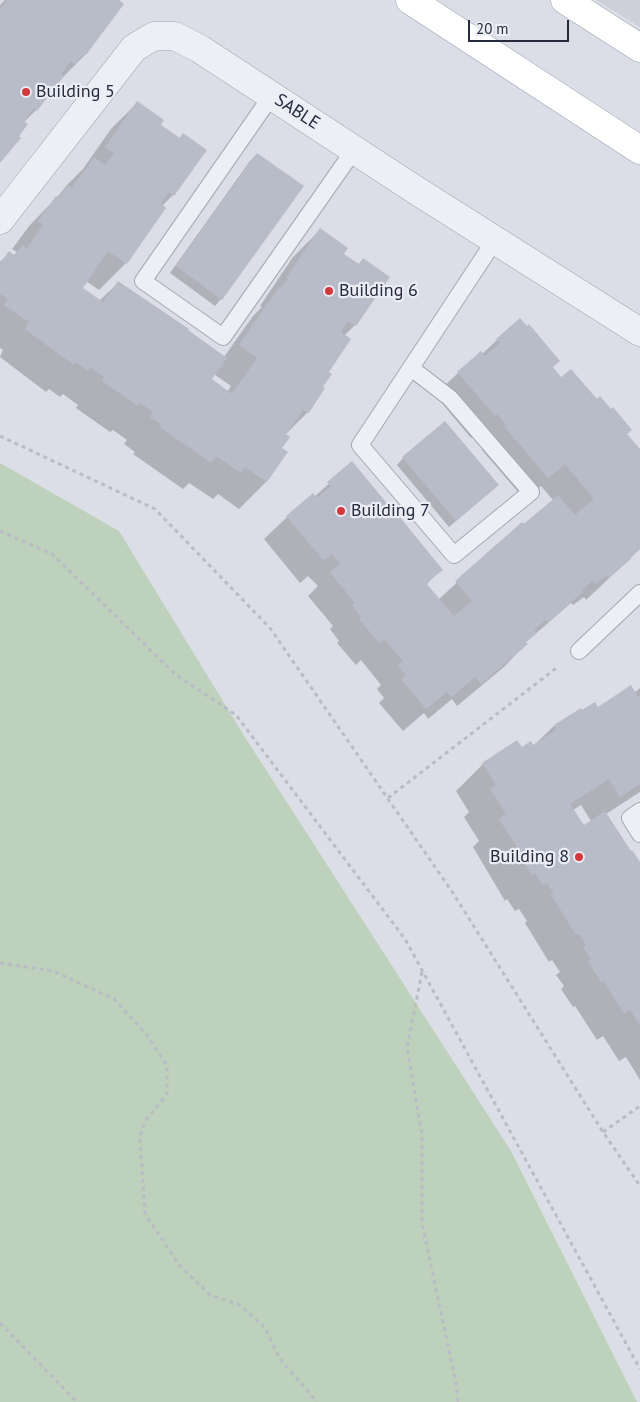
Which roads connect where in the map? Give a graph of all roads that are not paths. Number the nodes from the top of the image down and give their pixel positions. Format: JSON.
{"nodes":[{"id":1,"x":410,"y":0,"type":"edge"},
{"id":2,"x":565,"y":0,"type":"edge"},
{"id":3,"x":640,"y":48,"type":"edge"},
{"id":4,"x":272,"y":96,"type":"junction"},
{"id":5,"x":354,"y":150,"type":"junction"},
{"id":6,"x":640,"y":150,"type":"edge"},
{"id":7,"x":0,"y":220,"type":"edge"},
{"id":8,"x":495,"y":240,"type":"junction"},
{"id":9,"x":640,"y":332,"type":"edge"},
{"id":10,"x":411,"y":368,"type":"junction"},
{"id":11,"x":640,"y":593,"type":"edge"},
{"id":12,"x":579,"y":650,"type":"road end"},
{"id":13,"x":640,"y":811,"type":"edge"},
{"id":14,"x":640,"y":834,"type":"edge"}],
"edges":[{"from":1,"to":6,"type":"main road"},
{"from":2,"to":3,"type":"main road"},
{"from":4,"to":5,"type":"street","name":"SABLE"},
{"from":4,"to":5,"type":"lane"},
{"from":4,"to":7,"type":"street","name":"SABLE"},
{"from":5,"to":8,"type":"street","name":"SABLE"},
{"from":8,"to":9,"type":"street","name":"SABLE"},
{"from":8,"to":10,"type":"lane"},
{"from":10,"to":10,"type":"lane"},
{"from":11,"to":12,"type":"lane"},
{"from":13,"to":14,"type":"lane"}]}
